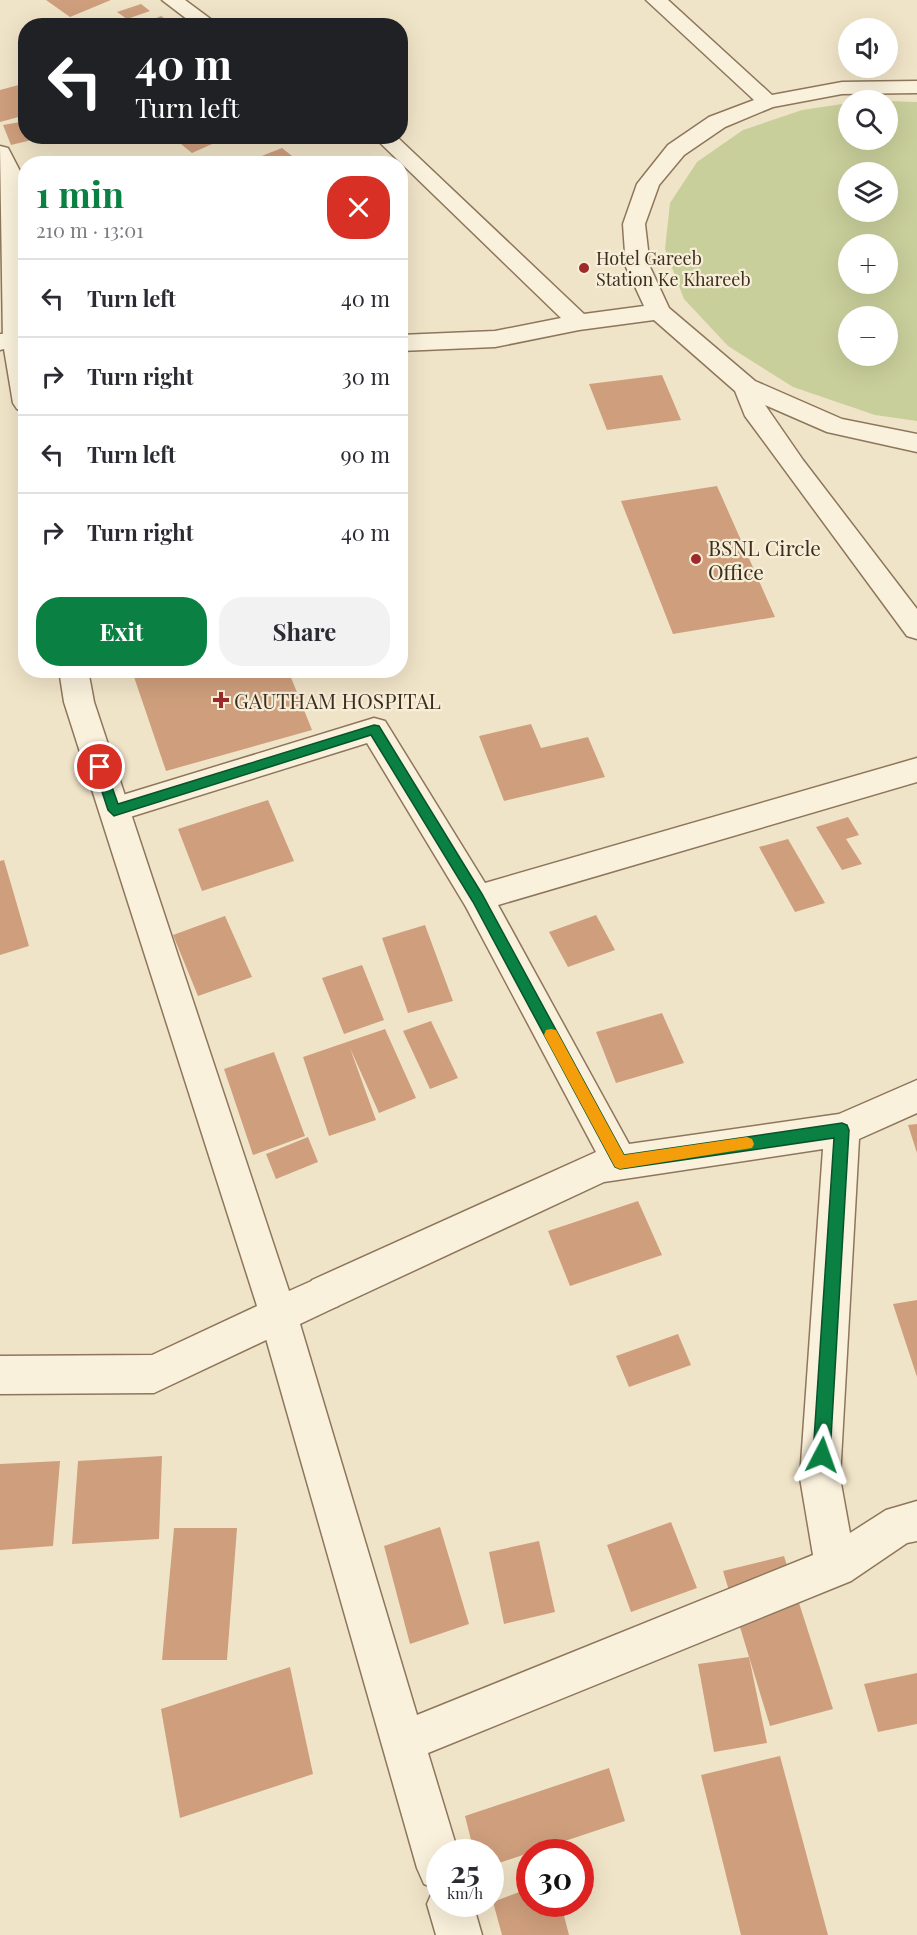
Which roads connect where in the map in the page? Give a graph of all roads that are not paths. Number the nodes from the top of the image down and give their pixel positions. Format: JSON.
{"nodes":[{"id":1,"x":172,"y":0,"type":"edge"},
{"id":2,"x":656,"y":0,"type":"edge"},
{"id":3,"x":198,"y":18,"type":"edge"},
{"id":4,"x":917,"y":87,"type":"edge"},
{"id":5,"x":768,"y":102,"type":"junction"},
{"id":6,"x":391,"y":144,"type":"edge"},
{"id":7,"x":0,"y":153,"type":"edge"},
{"id":8,"x":404,"y":156,"type":"edge"},
{"id":9,"x":408,"y":160,"type":"edge"},
{"id":10,"x":659,"y":312,"type":"junction"},
{"id":11,"x":579,"y":322,"type":"junction"},
{"id":12,"x":13,"y":341,"type":"edge"},
{"id":13,"x":408,"y":343,"type":"edge"},
{"id":14,"x":18,"y":365,"type":"edge"},
{"id":15,"x":746,"y":387,"type":"junction"},
{"id":16,"x":917,"y":443,"type":"edge"},
{"id":17,"x":917,"y":629,"type":"edge"},
{"id":18,"x":74,"y":678,"type":"edge"},
{"id":19,"x":917,"y":770,"type":"edge"},
{"id":20,"x":114,"y":810,"type":"junction"},
{"id":21,"x":477,"y":898,"type":"junction"},
{"id":22,"x":917,"y":1096,"type":"edge"},
{"id":23,"x":842,"y":1130,"type":"junction"},
{"id":24,"x":620,"y":1162,"type":"junction"},
{"id":25,"x":278,"y":1314,"type":"junction"},
{"id":26,"x":0,"y":1375,"type":"edge"},
{"id":27,"x":917,"y":1521,"type":"edge"},
{"id":28,"x":836,"y":1566,"type":"junction"},
{"id":29,"x":403,"y":1742,"type":"junction"},
{"id":30,"x":431,"y":1839,"type":"edge"},
{"id":31,"x":454,"y":1917,"type":"edge"},
{"id":32,"x":459,"y":1935,"type":"edge"}],
"edges":[{"from":1,"to":3,"type":"street"},
{"from":2,"to":5,"type":"street"},
{"from":4,"to":5,"type":"street"},
{"from":5,"to":10,"type":"street"},
{"from":6,"to":8,"type":"street"},
{"from":7,"to":12,"type":"street"},
{"from":9,"to":11,"type":"street"},
{"from":10,"to":11,"type":"street"},
{"from":10,"to":15,"type":"street"},
{"from":11,"to":13,"type":"street"},
{"from":12,"to":14,"type":"street"},
{"from":15,"to":16,"type":"street"},
{"from":15,"to":17,"type":"street"},
{"from":18,"to":20,"type":"street"},
{"from":19,"to":21,"type":"street"},
{"from":20,"to":21,"type":"street"},
{"from":20,"to":25,"type":"street"},
{"from":21,"to":24,"type":"street"},
{"from":22,"to":23,"type":"street"},
{"from":23,"to":24,"type":"street"},
{"from":23,"to":28,"type":"street"},
{"from":24,"to":25,"type":"street"},
{"from":25,"to":26,"type":"street"},
{"from":25,"to":29,"type":"street"},
{"from":27,"to":28,"type":"street"},
{"from":28,"to":29,"type":"street"},
{"from":29,"to":30,"type":"street"},
{"from":31,"to":32,"type":"street"}]}
